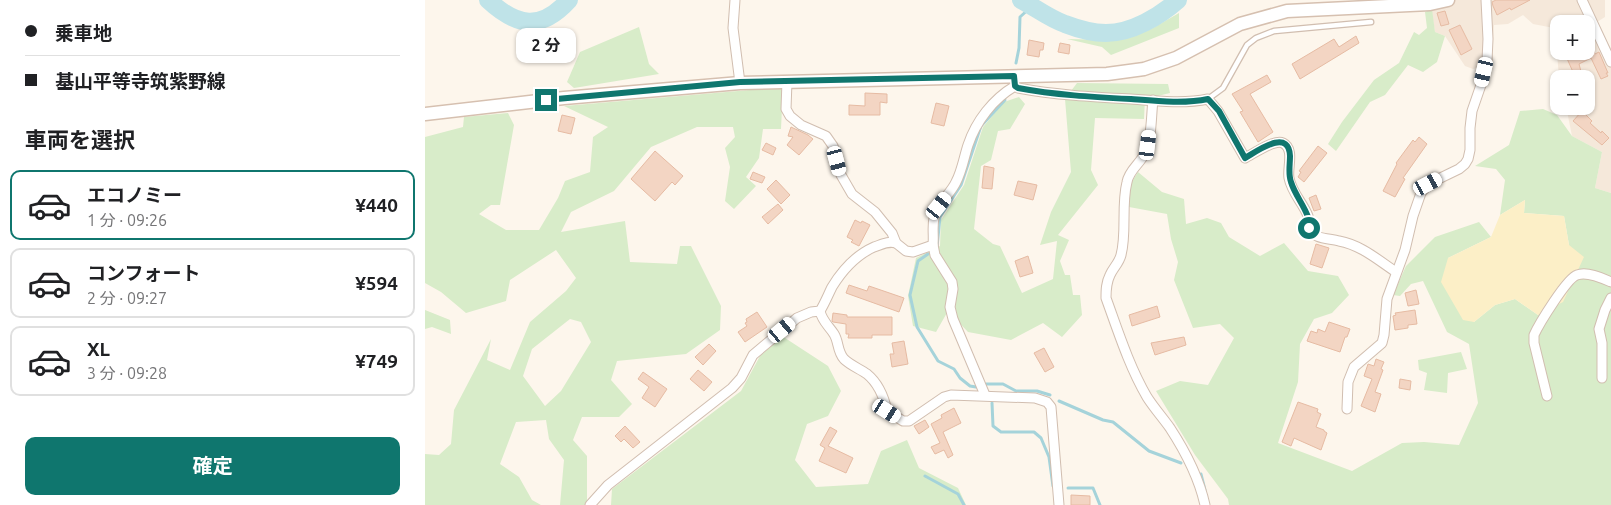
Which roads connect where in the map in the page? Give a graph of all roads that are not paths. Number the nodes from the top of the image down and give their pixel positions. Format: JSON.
{"nodes":[{"id":1,"x":735,"y":0,"type":"edge"},
{"id":2,"x":1448,"y":0,"type":"edge"},
{"id":3,"x":1486,"y":0,"type":"edge"},
{"id":4,"x":1582,"y":0,"type":"edge"},
{"id":5,"x":1371,"y":22,"type":"dead end"},
{"id":6,"x":1611,"y":62,"type":"edge"},
{"id":7,"x":1015,"y":81,"type":"junction"},
{"id":8,"x":740,"y":82,"type":"junction"},
{"id":9,"x":787,"y":82,"type":"junction"},
{"id":10,"x":1208,"y":99,"type":"junction"},
{"id":11,"x":1153,"y":100,"type":"junction"},
{"id":12,"x":425,"y":114,"type":"edge"},
{"id":13,"x":897,"y":242,"type":"junction"},
{"id":14,"x":933,"y":245,"type":"junction"},
{"id":15,"x":1396,"y":272,"type":"junction"},
{"id":16,"x":1608,"y":281,"type":"edge"},
{"id":17,"x":1611,"y":298,"type":"edge"},
{"id":18,"x":820,"y":311,"type":"junction"},
{"id":19,"x":1602,"y":378,"type":"dead end"},
{"id":20,"x":985,"y":395,"type":"junction"},
{"id":21,"x":1547,"y":396,"type":"dead end"},
{"id":22,"x":1347,"y":409,"type":"dead end"},
{"id":23,"x":590,"y":505,"type":"edge"},
{"id":24,"x":1059,"y":505,"type":"edge"},
{"id":25,"x":1205,"y":505,"type":"edge"}],
"edges":[{"from":1,"to":8,"type":"street"},
{"from":2,"to":7,"type":"main road"},
{"from":3,"to":15,"type":"street"},
{"from":4,"to":6,"type":"street"},
{"from":5,"to":10,"type":"lane"},
{"from":7,"to":9,"type":"main road"},
{"from":7,"to":11,"type":"street"},
{"from":7,"to":14,"type":"street"},
{"from":8,"to":9,"type":"main road"},
{"from":8,"to":12,"type":"main road"},
{"from":9,"to":13,"type":"street"},
{"from":10,"to":11,"type":"street"},
{"from":10,"to":15,"type":"street"},
{"from":11,"to":25,"type":"street"},
{"from":13,"to":14,"type":"street"},
{"from":13,"to":18,"type":"street"},
{"from":14,"to":20,"type":"street"},
{"from":15,"to":22,"type":"street"},
{"from":16,"to":21,"type":"street"},
{"from":17,"to":19,"type":"street"},
{"from":18,"to":20,"type":"street"},
{"from":18,"to":23,"type":"street"},
{"from":20,"to":24,"type":"street"}]}
